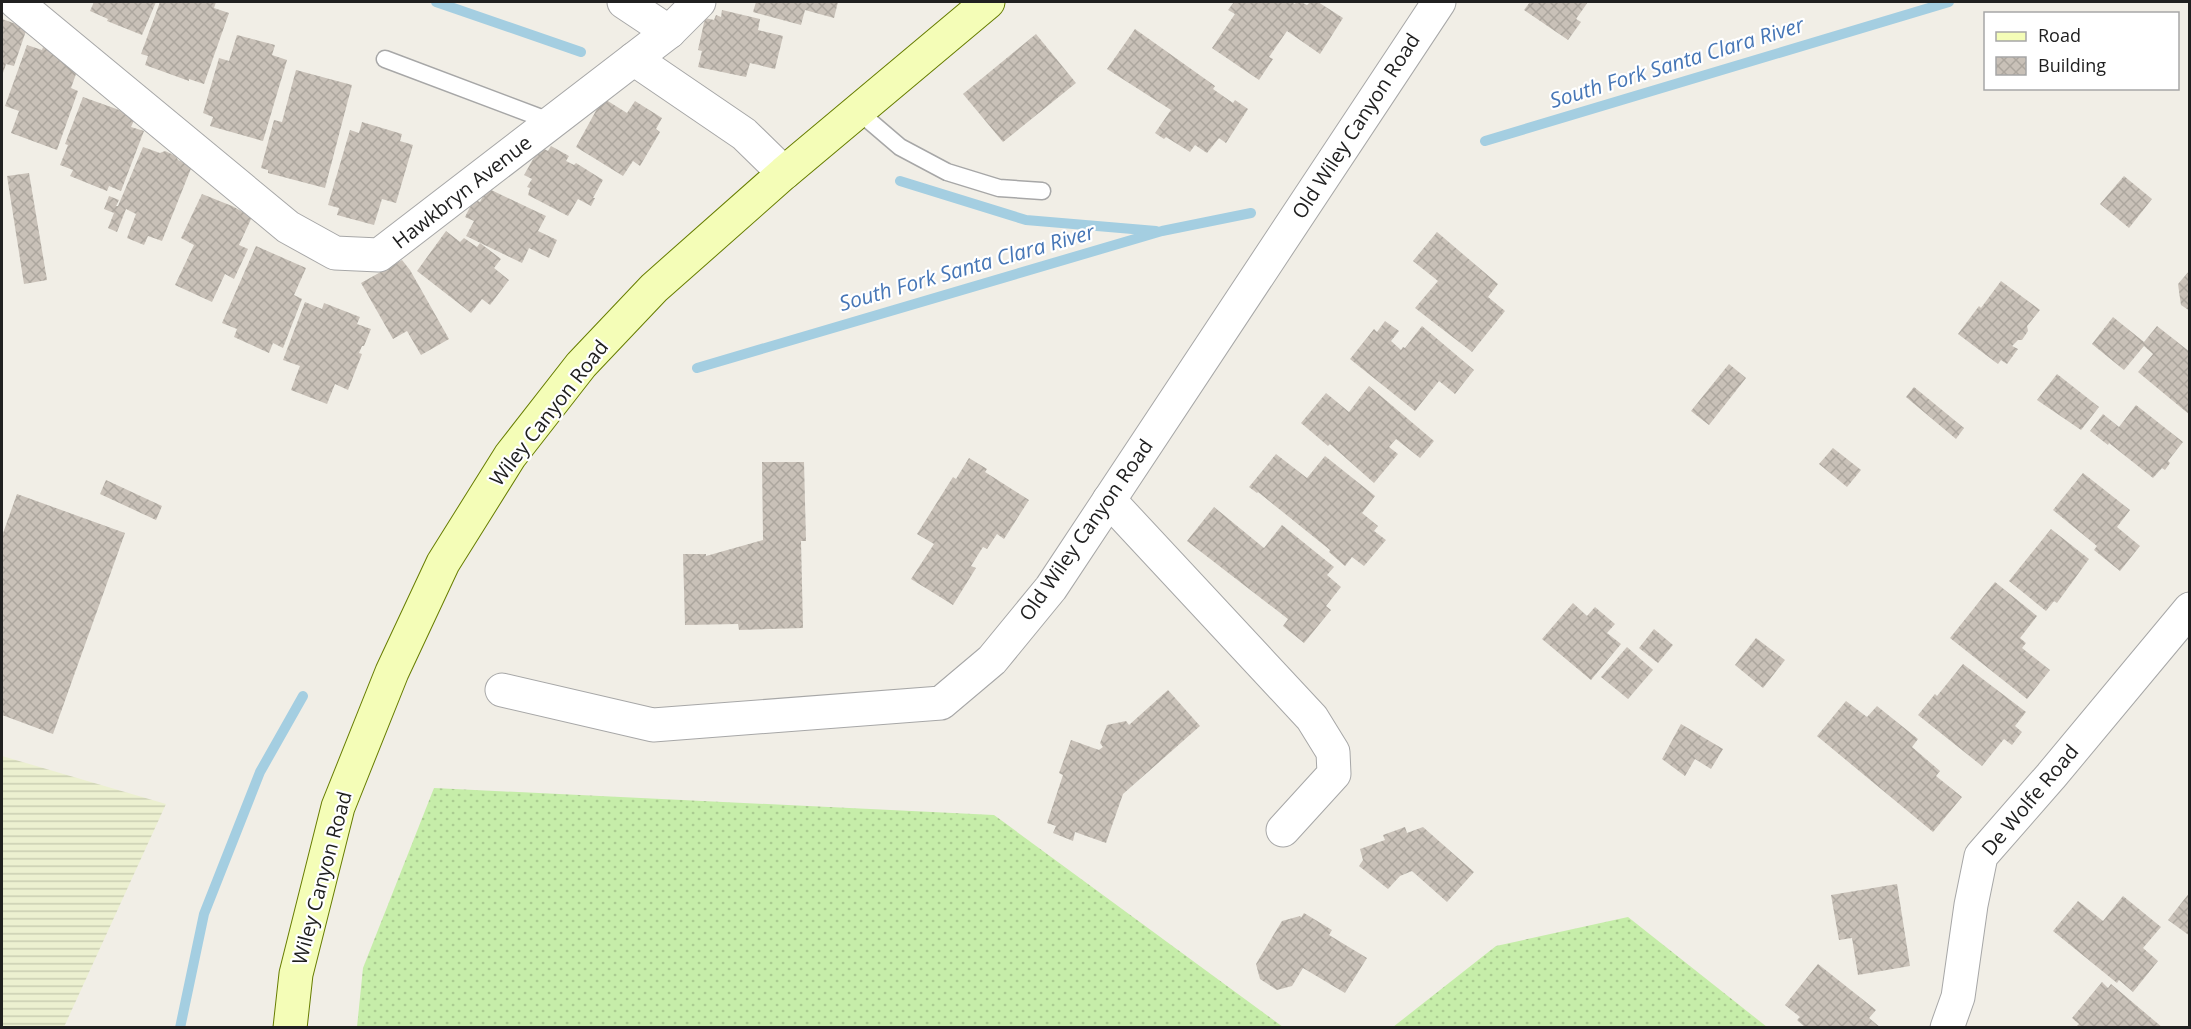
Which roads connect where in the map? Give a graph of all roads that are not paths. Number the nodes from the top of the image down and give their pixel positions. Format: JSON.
{"nodes":[{"id":1,"x":16,"y":2,"type":"edge"},
{"id":2,"x":624,"y":2,"type":"edge"},
{"id":3,"x":699,"y":2,"type":"edge"},
{"id":4,"x":988,"y":2,"type":"edge"},
{"id":5,"x":1439,"y":2,"type":"edge"},
{"id":6,"x":669,"y":32,"type":"junction"},
{"id":7,"x":385,"y":59,"type":"dead end"},
{"id":8,"x":634,"y":59,"type":"junction"},
{"id":9,"x":859,"y":112,"type":"junction"},
{"id":10,"x":552,"y":122,"type":"junction"},
{"id":11,"x":784,"y":173,"type":"junction"},
{"id":12,"x":1042,"y":191,"type":"dead end"},
{"id":13,"x":1109,"y":500,"type":"junction"},
{"id":14,"x":2190,"y":609,"type":"edge"},
{"id":15,"x":502,"y":690,"type":"dead end"},
{"id":16,"x":1283,"y":830,"type":"dead end"},
{"id":17,"x":290,"y":1028,"type":"edge"},
{"id":18,"x":1947,"y":1028,"type":"edge"}],
"edges":[{"from":1,"to":10,"type":"street","name":"Hawkbryn Avenue"},
{"from":2,"to":6,"type":"street"},
{"from":3,"to":6,"type":"street","name":"Hawkbryn Avenue"},
{"from":4,"to":9,"type":"street","name":"Wiley Canyon Road"},
{"from":5,"to":13,"type":"street","name":"Old Wiley Canyon Road"},
{"from":6,"to":8,"type":"street","name":"Hawkbryn Avenue"},
{"from":7,"to":10,"type":"lane"},
{"from":8,"to":10,"type":"street","name":"Hawkbryn Avenue"},
{"from":8,"to":11,"type":"street"},
{"from":9,"to":11,"type":"street","name":"Wiley Canyon Road"},
{"from":9,"to":12,"type":"lane"},
{"from":11,"to":17,"type":"street","name":"Wiley Canyon Road"},
{"from":13,"to":15,"type":"street","name":"Old Wiley Canyon Road"},
{"from":13,"to":16,"type":"street"},
{"from":14,"to":18,"type":"street","name":"De Wolfe Road"}]}
